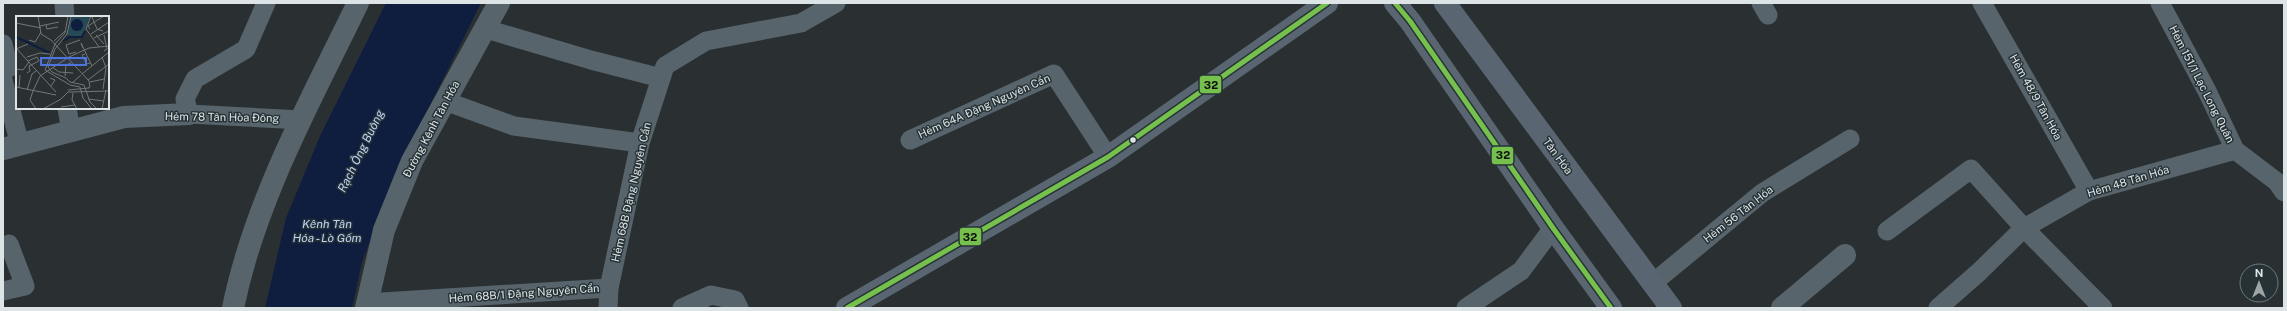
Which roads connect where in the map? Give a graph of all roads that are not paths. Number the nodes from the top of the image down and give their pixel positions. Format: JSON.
{"nodes":[{"id":1,"x":64,"y":3,"type":"edge"},
{"id":2,"x":266,"y":3,"type":"edge"},
{"id":3,"x":358,"y":3,"type":"edge"},
{"id":4,"x":499,"y":3,"type":"edge"},
{"id":5,"x":836,"y":3,"type":"edge"},
{"id":6,"x":1327,"y":3,"type":"edge"},
{"id":7,"x":1394,"y":3,"type":"edge"},
{"id":8,"x":1445,"y":3,"type":"edge"},
{"id":9,"x":1982,"y":3,"type":"edge"},
{"id":10,"x":2160,"y":3,"type":"edge"},
{"id":11,"x":65,"y":16,"type":"edge"},
{"id":12,"x":486,"y":29,"type":"junction"},
{"id":13,"x":3,"y":44,"type":"edge"},
{"id":14,"x":3,"y":70,"type":"edge"},
{"id":15,"x":661,"y":78,"type":"junction"},
{"id":16,"x":3,"y":80,"type":"edge"},
{"id":17,"x":445,"y":102,"type":"junction"},
{"id":18,"x":67,"y":109,"type":"edge"},
{"id":19,"x":190,"y":114,"type":"junction"},
{"id":20,"x":301,"y":120,"type":"junction"},
{"id":21,"x":71,"y":131,"type":"junction"},
{"id":22,"x":1850,"y":139,"type":"dead end"},
{"id":23,"x":910,"y":140,"type":"dead end"},
{"id":24,"x":640,"y":143,"type":"junction"},
{"id":25,"x":11,"y":147,"type":"edge"},
{"id":26,"x":2235,"y":150,"type":"junction"},
{"id":27,"x":1108,"y":157,"type":"junction"},
{"id":28,"x":2089,"y":191,"type":"junction"},
{"id":29,"x":2284,"y":192,"type":"edge"},
{"id":30,"x":1553,"y":228,"type":"junction"},
{"id":31,"x":2024,"y":228,"type":"junction"},
{"id":32,"x":1887,"y":231,"type":"dead end"},
{"id":33,"x":9,"y":244,"type":"dead end"},
{"id":34,"x":1845,"y":255,"type":"dead end"},
{"id":35,"x":1653,"y":283,"type":"junction"},
{"id":36,"x":609,"y":288,"type":"junction"},
{"id":37,"x":3,"y":291,"type":"edge"},
{"id":38,"x":366,"y":305,"type":"edge"},
{"id":39,"x":233,"y":308,"type":"edge"},
{"id":40,"x":608,"y":308,"type":"edge"},
{"id":41,"x":682,"y":308,"type":"edge"},
{"id":42,"x":739,"y":308,"type":"edge"},
{"id":43,"x":847,"y":308,"type":"edge"},
{"id":44,"x":1466,"y":308,"type":"edge"},
{"id":45,"x":1611,"y":308,"type":"edge"},
{"id":46,"x":1671,"y":308,"type":"edge"},
{"id":47,"x":1782,"y":308,"type":"edge"},
{"id":48,"x":1938,"y":308,"type":"edge"},
{"id":49,"x":2103,"y":308,"type":"edge"}],
"edges":[{"from":1,"to":11,"type":"lane"},
{"from":2,"to":19,"type":"lane"},
{"from":3,"to":20,"type":"street"},
{"from":4,"to":12,"type":"street","name":"Đường Kênh Tân Hóa"},
{"from":5,"to":15,"type":"lane","name":"Hẻm 68B Đặng Nguyên Cẩn"},
{"from":6,"to":27,"type":"main road"},
{"from":7,"to":30,"type":"main road"},
{"from":8,"to":35,"type":"main road","name":"Tân Hóa"},
{"from":9,"to":28,"type":"lane","name":"Hẻm 48/9 Tân Hóa"},
{"from":10,"to":26,"type":"lane","name":"Hẻm 151/1 Lạc Long Quân"},
{"from":12,"to":15,"type":"lane"},
{"from":12,"to":17,"type":"street","name":"Đường Kênh Tân Hóa"},
{"from":13,"to":14,"type":"lane"},
{"from":15,"to":24,"type":"lane","name":"Hẻm 68B Đặng Nguyên Cẩn"},
{"from":16,"to":25,"type":"lane"},
{"from":17,"to":24,"type":"lane"},
{"from":17,"to":38,"type":"street","name":"Đường Kênh Tân Hóa"},
{"from":18,"to":21,"type":"lane"},
{"from":19,"to":20,"type":"lane","name":"Hẻm 78 Tân Hòa Đông"},
{"from":19,"to":21,"type":"street","name":"Hẻm 78 Tân Hòa Đông"},
{"from":20,"to":39,"type":"street"},
{"from":21,"to":25,"type":"street","name":"Hẻm 78 Tân Hòa Đông"},
{"from":22,"to":35,"type":"lane","name":"Hẻm 56 Tân Hóa"},
{"from":23,"to":27,"type":"lane","name":"Hẻm 64A Đặng Nguyên Cẩn"},
{"from":24,"to":36,"type":"lane","name":"Hẻm 68B Đặng Nguyên Cẩn"},
{"from":26,"to":28,"type":"lane","name":"Hẻm 48 Tân Hóa"},
{"from":26,"to":29,"type":"lane","name":"Hẻm 151/1 Lạc Long Quân"},
{"from":27,"to":43,"type":"main road"},
{"from":28,"to":31,"type":"lane","name":"Hẻm 48 Tân Hóa"},
{"from":30,"to":44,"type":"lane"},
{"from":30,"to":45,"type":"main road"},
{"from":31,"to":32,"type":"lane"},
{"from":31,"to":48,"type":"lane","name":"Hẻm 48 Tân Hóa"},
{"from":31,"to":49,"type":"lane"},
{"from":33,"to":37,"type":"lane"},
{"from":34,"to":47,"type":"street"},
{"from":35,"to":46,"type":"main road","name":"Tân Hóa"},
{"from":36,"to":38,"type":"lane","name":"Hẻm 68B/1 Đặng Nguyên Cẩn"},
{"from":36,"to":40,"type":"lane","name":"Hẻm 68B Đặng Nguyên Cẩn"},
{"from":41,"to":42,"type":"lane"}]}
